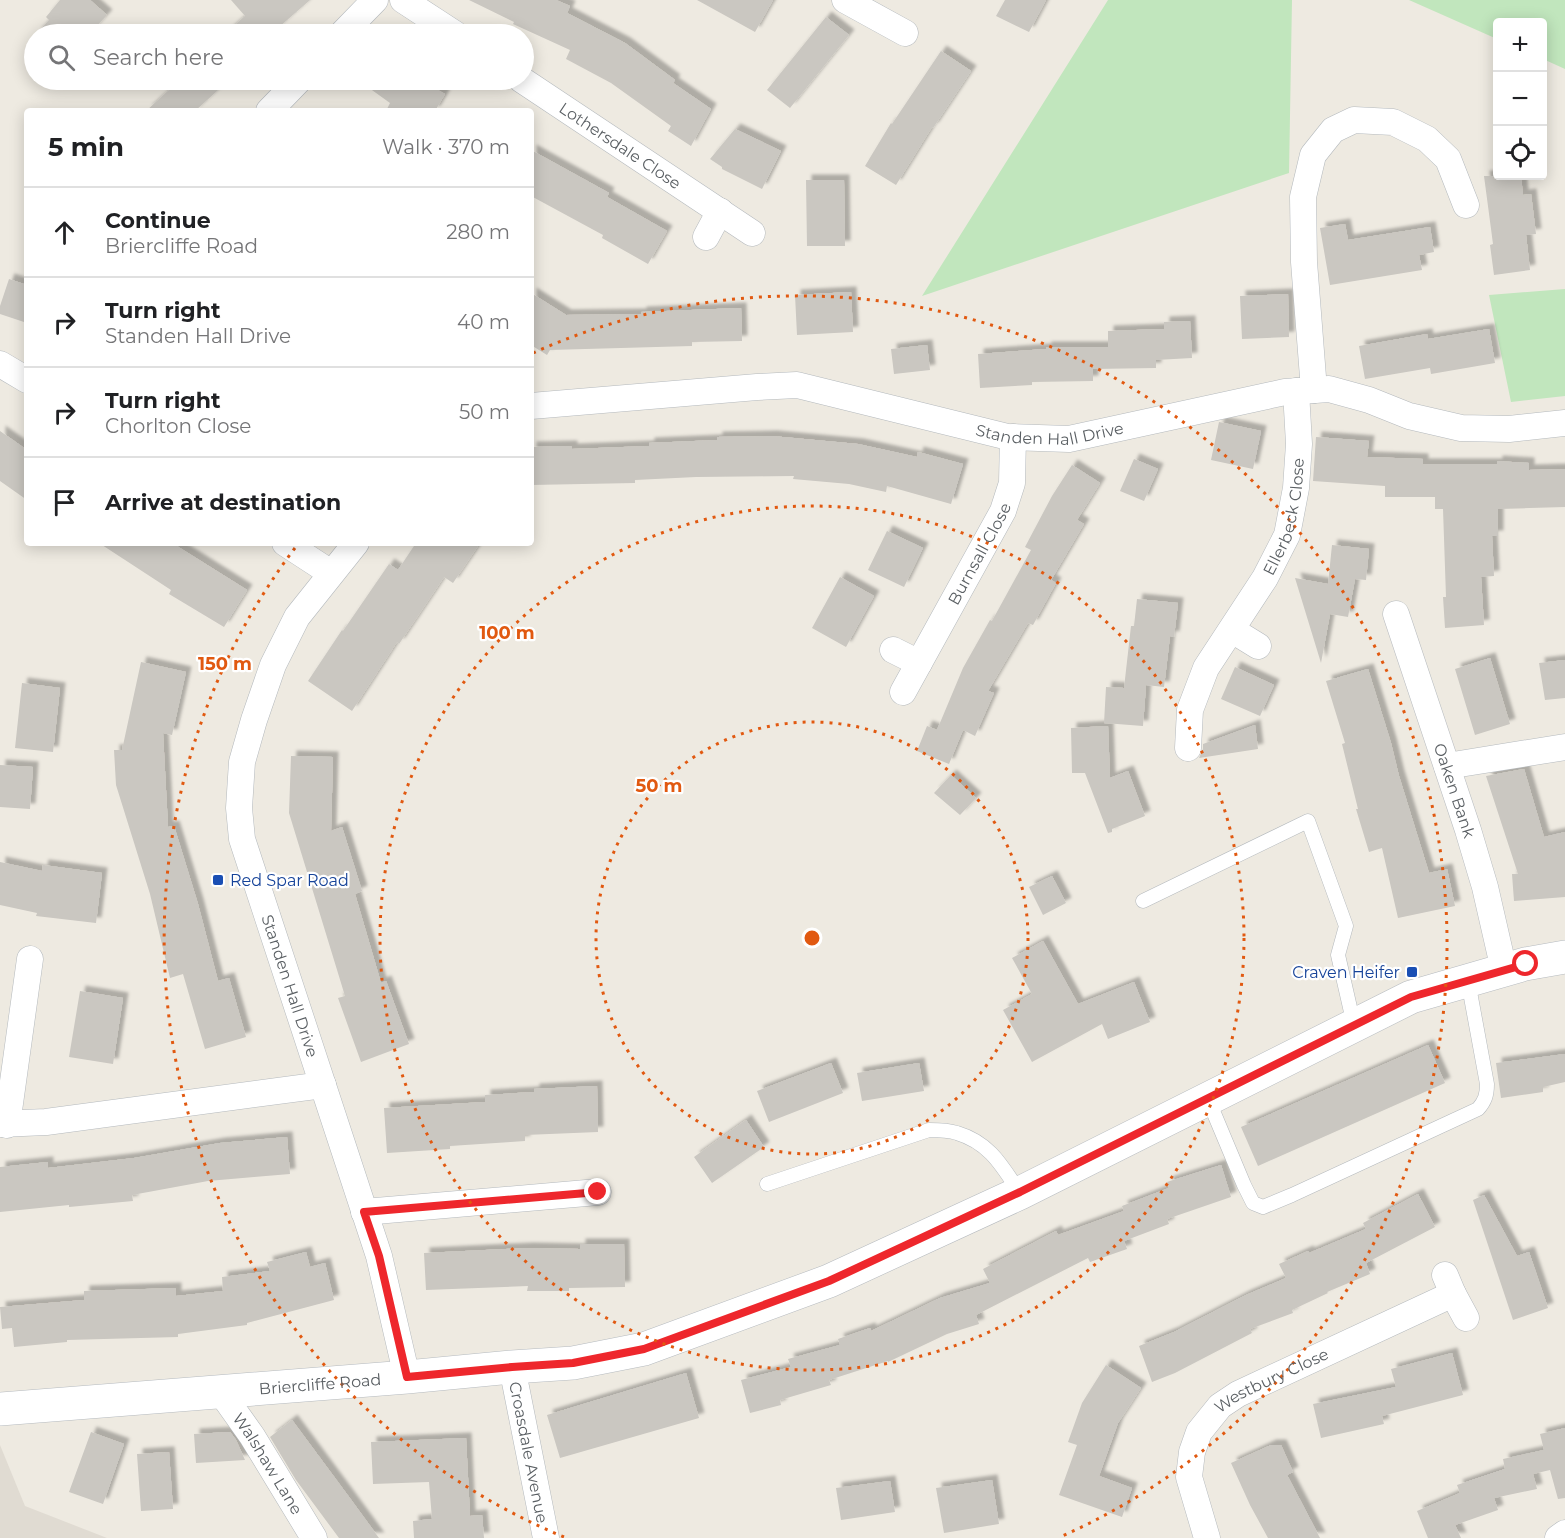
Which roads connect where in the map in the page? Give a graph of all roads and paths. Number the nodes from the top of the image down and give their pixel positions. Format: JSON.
{"nodes":[{"id":1,"x":375,"y":0,"type":"edge"},
{"id":2,"x":403,"y":0,"type":"edge"},
{"id":3,"x":845,"y":0,"type":"edge"},
{"id":4,"x":352,"y":24,"type":"edge"},
{"id":5,"x":440,"y":24,"type":"edge"},
{"id":6,"x":905,"y":33,"type":"dead end"},
{"id":7,"x":534,"y":88,"type":"edge"},
{"id":8,"x":289,"y":90,"type":"edge"},
{"id":9,"x":272,"y":108,"type":"edge"},
{"id":10,"x":1466,"y":205,"type":"dead end"},
{"id":11,"x":720,"y":211,"type":"junction"},
{"id":12,"x":752,"y":233,"type":"dead end"},
{"id":13,"x":706,"y":237,"type":"dead end"},
{"id":14,"x":0,"y":364,"type":"edge"},
{"id":15,"x":24,"y":378,"type":"edge"},
{"id":16,"x":1305,"y":391,"type":"junction"},
{"id":17,"x":534,"y":406,"type":"edge"},
{"id":18,"x":1565,"y":423,"type":"edge"},
{"id":19,"x":1013,"y":437,"type":"junction"},
{"id":20,"x":290,"y":546,"type":"edge"},
{"id":21,"x":354,"y":546,"type":"edge"},
{"id":22,"x":331,"y":573,"type":"junction"},
{"id":23,"x":1396,"y":614,"type":"dead end"},
{"id":24,"x":1232,"y":630,"type":"junction"},
{"id":25,"x":1258,"y":646,"type":"dead end"},
{"id":26,"x":893,"y":650,"type":"dead end"},
{"id":27,"x":919,"y":663,"type":"junction"},
{"id":28,"x":903,"y":692,"type":"dead end"},
{"id":29,"x":1565,"y":747,"type":"edge"},
{"id":30,"x":1188,"y":748,"type":"dead end"},
{"id":31,"x":1447,"y":766,"type":"junction"},
{"id":32,"x":1143,"y":901,"type":"dead end"},
{"id":33,"x":1565,"y":957,"type":"edge"},
{"id":34,"x":30,"y":959,"type":"dead end"},
{"id":35,"x":1504,"y":970,"type":"junction"},
{"id":36,"x":1468,"y":980,"type":"junction"},
{"id":37,"x":1354,"y":1025,"type":"junction"},
{"id":38,"x":323,"y":1085,"type":"junction"},
{"id":39,"x":1208,"y":1099,"type":"junction"},
{"id":40,"x":3,"y":1125,"type":"edge"},
{"id":41,"x":766,"y":1184,"type":"dead end"},
{"id":42,"x":598,"y":1192,"type":"dead end"},
{"id":43,"x":1020,"y":1192,"type":"junction"},
{"id":44,"x":364,"y":1212,"type":"junction"},
{"id":45,"x":1466,"y":1318,"type":"dead end"},
{"id":46,"x":512,"y":1367,"type":"junction"},
{"id":47,"x":407,"y":1377,"type":"junction"},
{"id":48,"x":220,"y":1391,"type":"junction"},
{"id":49,"x":0,"y":1409,"type":"edge"},
{"id":50,"x":1565,"y":1533,"type":"edge"},
{"id":51,"x":314,"y":1538,"type":"edge"},
{"id":52,"x":546,"y":1538,"type":"edge"},
{"id":53,"x":1207,"y":1538,"type":"edge"},
{"id":54,"x":1558,"y":1538,"type":"edge"}],
"edges":[{"from":1,"to":4,"type":"street"},
{"from":2,"to":5,"type":"street"},
{"from":3,"to":6,"type":"street"},
{"from":7,"to":11,"type":"street","name":"Lothersdale Close"},
{"from":8,"to":9,"type":"street"},
{"from":10,"to":16,"type":"street","name":"Ellerbeck Close"},
{"from":11,"to":12,"type":"street","name":"Lothersdale Close"},
{"from":11,"to":13,"type":"street"},
{"from":14,"to":15,"type":"street"},
{"from":16,"to":18,"type":"street","name":"Standen Hall Drive"},
{"from":16,"to":19,"type":"street","name":"Standen Hall Drive"},
{"from":16,"to":24,"type":"street","name":"Ellerbeck Close"},
{"from":17,"to":19,"type":"street","name":"Standen Hall Drive"},
{"from":19,"to":27,"type":"street","name":"Burnsall Close"},
{"from":20,"to":22,"type":"street"},
{"from":21,"to":22,"type":"street","name":"Standen Hall Drive"},
{"from":22,"to":38,"type":"street","name":"Standen Hall Drive"},
{"from":23,"to":31,"type":"street","name":"Oaken Bank"},
{"from":24,"to":25,"type":"street"},
{"from":24,"to":30,"type":"street","name":"Ellerbeck Close"},
{"from":26,"to":27,"type":"street"},
{"from":27,"to":28,"type":"street","name":"Burnsall Close"},
{"from":29,"to":31,"type":"street"},
{"from":31,"to":35,"type":"street","name":"Oaken Bank"},
{"from":32,"to":37,"type":"lane"},
{"from":33,"to":35,"type":"street","name":"Briercliffe Road"},
{"from":34,"to":40,"type":"street"},
{"from":35,"to":36,"type":"street","name":"Briercliffe Road"},
{"from":36,"to":37,"type":"street","name":"Briercliffe Road"},
{"from":36,"to":39,"type":"lane"},
{"from":37,"to":39,"type":"street","name":"Briercliffe Road"},
{"from":38,"to":40,"type":"street"},
{"from":38,"to":44,"type":"street","name":"Standen Hall Drive"},
{"from":39,"to":43,"type":"street","name":"Briercliffe Road"},
{"from":41,"to":43,"type":"lane"},
{"from":42,"to":44,"type":"street"},
{"from":43,"to":46,"type":"street","name":"Briercliffe Road"},
{"from":44,"to":47,"type":"street","name":"Standen Hall Drive"},
{"from":45,"to":53,"type":"street","name":"Westbury Close"},
{"from":46,"to":47,"type":"street","name":"Briercliffe Road"},
{"from":46,"to":52,"type":"street","name":"Croasdale Avenue"},
{"from":47,"to":48,"type":"street","name":"Briercliffe Road"},
{"from":48,"to":49,"type":"street","name":"Briercliffe Road"},
{"from":48,"to":51,"type":"street","name":"Walshaw Lane"},
{"from":50,"to":54,"type":"street"}]}
